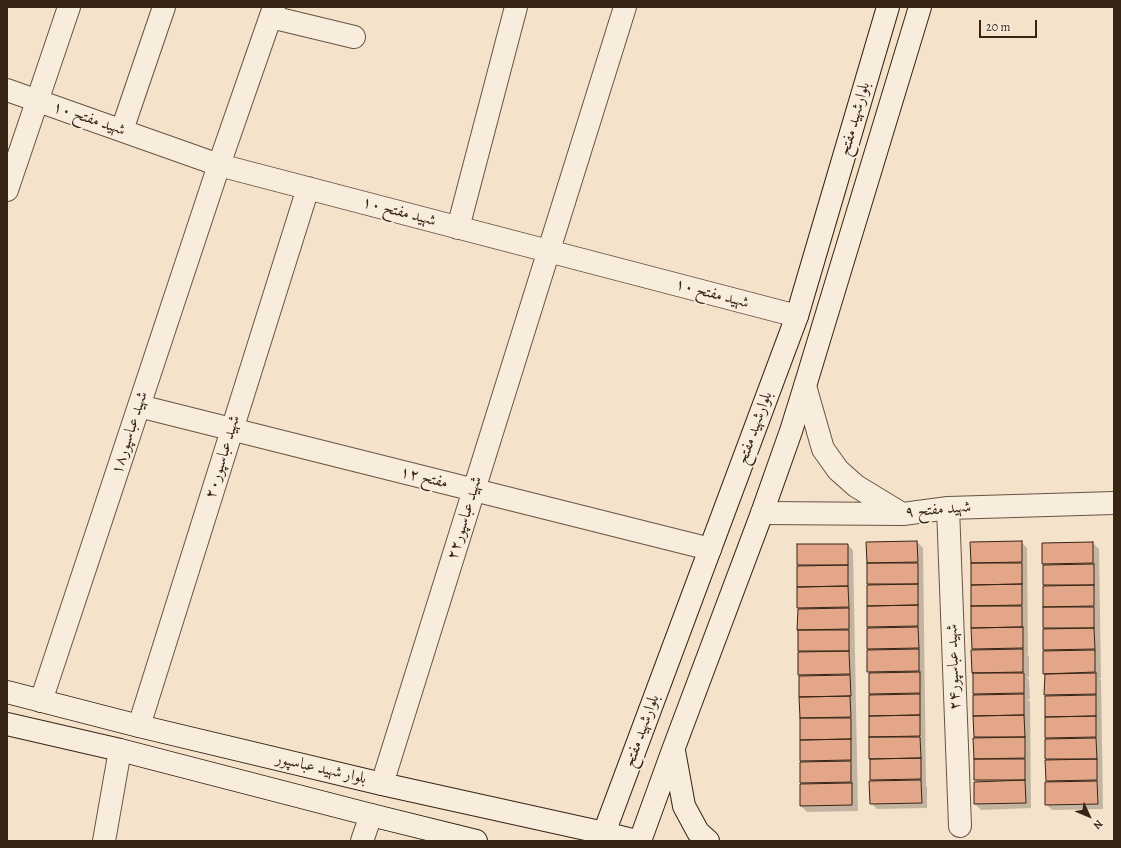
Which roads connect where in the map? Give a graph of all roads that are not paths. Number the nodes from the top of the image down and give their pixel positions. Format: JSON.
{"nodes":[{"id":1,"x":69,"y":7,"type":"edge"},
{"id":2,"x":164,"y":7,"type":"edge"},
{"id":3,"x":516,"y":7,"type":"edge"},
{"id":4,"x":625,"y":7,"type":"edge"},
{"id":5,"x":888,"y":7,"type":"edge"},
{"id":6,"x":920,"y":7,"type":"edge"},
{"id":7,"x":272,"y":12,"type":"edge"},
{"id":8,"x":354,"y":37,"type":"dead end"},
{"id":9,"x":7,"y":90,"type":"edge"},
{"id":10,"x":37,"y":100,"type":"junction"},
{"id":11,"x":122,"y":130,"type":"junction"},
{"id":12,"x":219,"y":165,"type":"junction"},
{"id":13,"x":308,"y":188,"type":"junction"},
{"id":14,"x":7,"y":190,"type":"edge"},
{"id":15,"x":458,"y":228,"type":"junction"},
{"id":16,"x":548,"y":251,"type":"junction"},
{"id":17,"x":797,"y":316,"type":"junction"},
{"id":18,"x":805,"y":386,"type":"junction"},
{"id":19,"x":139,"y":406,"type":"junction"},
{"id":20,"x":232,"y":429,"type":"junction"},
{"id":21,"x":474,"y":490,"type":"junction"},
{"id":22,"x":1114,"y":503,"type":"edge"},
{"id":23,"x":948,"y":508,"type":"junction"},
{"id":24,"x":762,"y":513,"type":"junction"},
{"id":25,"x":903,"y":514,"type":"junction"},
{"id":26,"x":710,"y":550,"type":"junction"},
{"id":27,"x":7,"y":692,"type":"edge"},
{"id":28,"x":41,"y":701,"type":"junction"},
{"id":29,"x":7,"y":724,"type":"edge"},
{"id":30,"x":139,"y":726,"type":"junction"},
{"id":31,"x":120,"y":750,"type":"junction"},
{"id":32,"x":673,"y":750,"type":"junction"},
{"id":33,"x":382,"y":784,"type":"junction"},
{"id":34,"x":371,"y":815,"type":"junction"},
{"id":35,"x":960,"y":826,"type":"dead end"},
{"id":36,"x":603,"y":837,"type":"edge"},
{"id":37,"x":104,"y":841,"type":"edge"},
{"id":38,"x":362,"y":841,"type":"edge"},
{"id":39,"x":476,"y":841,"type":"edge"},
{"id":40,"x":636,"y":841,"type":"edge"},
{"id":41,"x":640,"y":841,"type":"edge"},
{"id":42,"x":708,"y":841,"type":"edge"}],
"edges":[{"from":1,"to":10,"type":"street"},
{"from":2,"to":11,"type":"street"},
{"from":3,"to":15,"type":"street"},
{"from":4,"to":16,"type":"street","name":"شهید عباسپور۲۲"},
{"from":5,"to":17,"type":"street","name":"بلوارشهید مفتح"},
{"from":6,"to":18,"type":"street","name":"بلوارشهید مفتح"},
{"from":7,"to":8,"type":"street"},
{"from":7,"to":12,"type":"street","name":"شهید عباسپور۱۸"},
{"from":9,"to":10,"type":"street","name":"شهید مفتح ۱۰"},
{"from":10,"to":11,"type":"street","name":"شهید مفتح ۱۰"},
{"from":10,"to":14,"type":"street"},
{"from":11,"to":12,"type":"street","name":"شهید مفتح ۱۰"},
{"from":12,"to":13,"type":"street","name":"شهید مفتح ۱۰"},
{"from":12,"to":19,"type":"street","name":"شهید عباسپور۱۸"},
{"from":13,"to":15,"type":"street","name":"شهید مفتح ۱۰"},
{"from":13,"to":20,"type":"street","name":"شهید عباسپور۲۰"},
{"from":15,"to":16,"type":"street","name":"شهید مفتح ۱۰"},
{"from":16,"to":17,"type":"street","name":"شهید مفتح ۱۰"},
{"from":16,"to":21,"type":"street","name":"شهید عباسپور۲۲"},
{"from":17,"to":26,"type":"street","name":"بلوارشهید مفتح"},
{"from":18,"to":24,"type":"street","name":"بلوارشهید مفتح"},
{"from":18,"to":25,"type":"street"},
{"from":19,"to":20,"type":"street","name":"مفتح ۱۲"},
{"from":19,"to":28,"type":"street","name":"شهید عباسپور۱۸"},
{"from":20,"to":21,"type":"street","name":"مفتح ۱۲"},
{"from":20,"to":30,"type":"street","name":"شهید عباسپور۲۰"},
{"from":21,"to":26,"type":"street","name":"مفتح ۱۲"},
{"from":21,"to":33,"type":"street","name":"شهید عباسپور۲۲"},
{"from":22,"to":23,"type":"street","name":"شهید مفتح ۹"},
{"from":23,"to":25,"type":"street","name":"شهید مفتح ۹"},
{"from":23,"to":35,"type":"street","name":"شهید عباسپور۲۴"},
{"from":24,"to":25,"type":"street","name":"شهید مفتح ۹"},
{"from":24,"to":32,"type":"street","name":"بلوارشهید مفتح"},
{"from":26,"to":36,"type":"street","name":"بلوارشهید مفتح"},
{"from":27,"to":28,"type":"street","name":"بلوار شهید عباسپور"},
{"from":28,"to":30,"type":"street","name":"بلوار شهید عباسپور"},
{"from":29,"to":31,"type":"street","name":"بلوار شهید عباسپور"},
{"from":30,"to":33,"type":"street","name":"بلوار شهید عباسپور"},
{"from":31,"to":34,"type":"street","name":"بلوار شهید عباسپور"},
{"from":31,"to":37,"type":"street"},
{"from":32,"to":41,"type":"street","name":"بلوارشهید مفتح"},
{"from":32,"to":42,"type":"street"},
{"from":33,"to":36,"type":"street","name":"بلوار شهید عباسپور"},
{"from":34,"to":38,"type":"street"},
{"from":34,"to":39,"type":"street","name":"بلوار شهید عباسپور"},
{"from":36,"to":40,"type":"street","name":"بلوار شهید عباسپور"}]}
